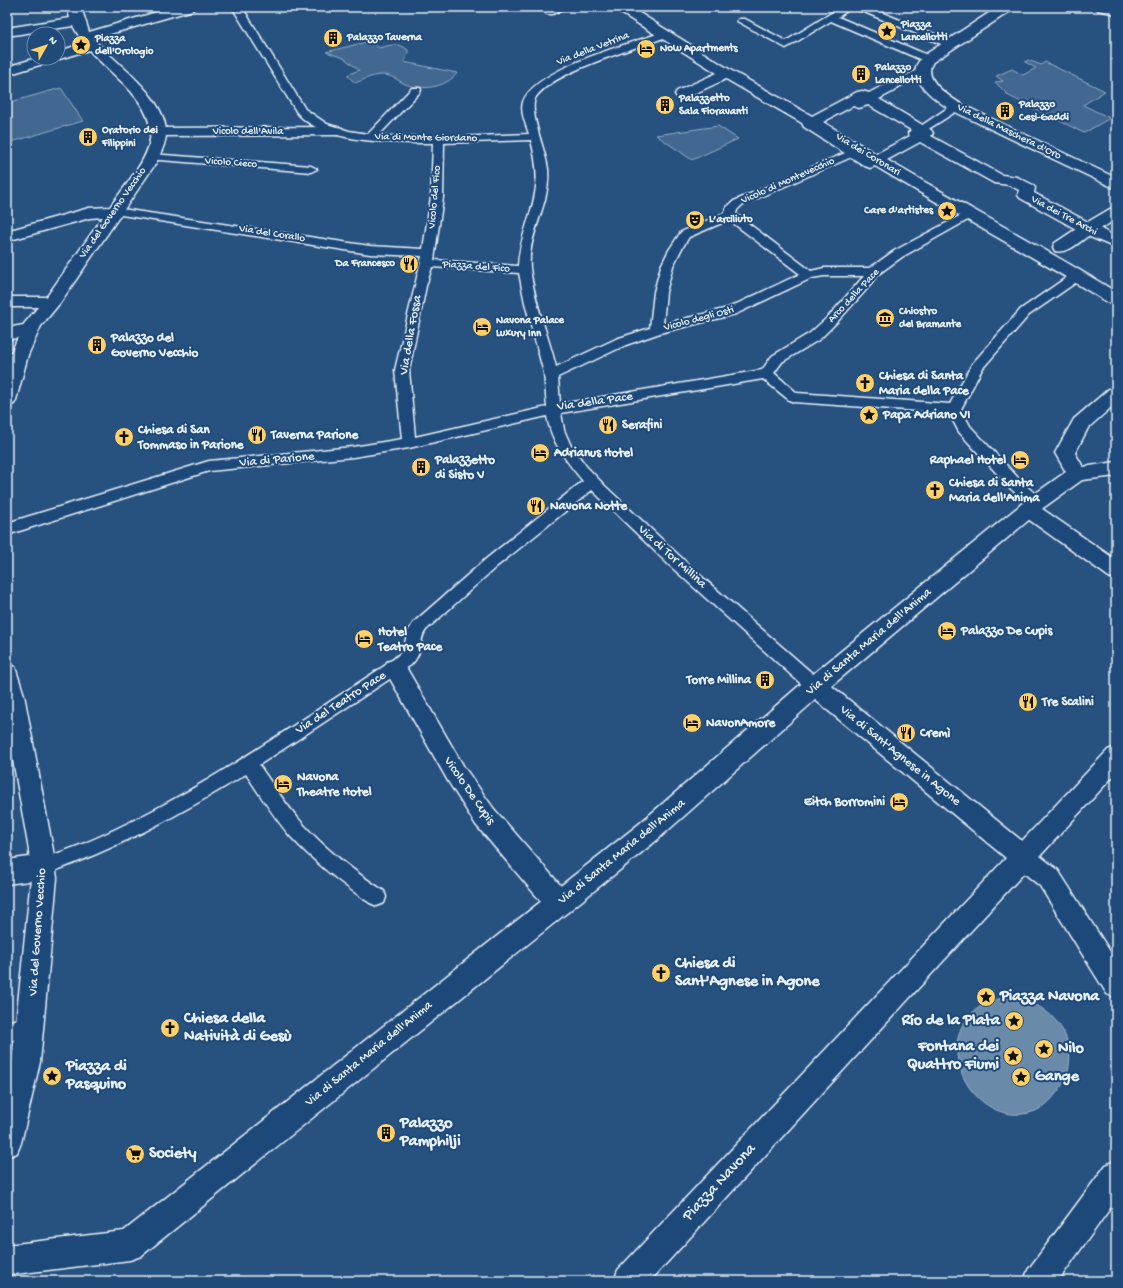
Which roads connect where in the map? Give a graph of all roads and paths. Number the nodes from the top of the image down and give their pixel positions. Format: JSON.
{"nodes":[{"id":1,"x":74,"y":7,"type":"edge"},
{"id":2,"x":188,"y":7,"type":"edge"},
{"id":3,"x":237,"y":7,"type":"edge"},
{"id":4,"x":562,"y":7,"type":"edge"},
{"id":5,"x":621,"y":7,"type":"edge"},
{"id":6,"x":848,"y":7,"type":"edge"},
{"id":7,"x":860,"y":7,"type":"edge"},
{"id":8,"x":1007,"y":7,"type":"edge"},
{"id":9,"x":1104,"y":7,"type":"edge"},
{"id":10,"x":1116,"y":10,"type":"edge"},
{"id":11,"x":550,"y":12,"type":"dead end"},
{"id":12,"x":829,"y":20,"type":"junction"},
{"id":13,"x":78,"y":21,"type":"junction"},
{"id":14,"x":742,"y":21,"type":"dead end"},
{"id":15,"x":7,"y":32,"type":"edge"},
{"id":16,"x":663,"y":35,"type":"junction"},
{"id":17,"x":88,"y":41,"type":"junction"},
{"id":18,"x":951,"y":43,"type":"junction"},
{"id":19,"x":66,"y":52,"type":"edge"},
{"id":20,"x":925,"y":64,"type":"junction"},
{"id":21,"x":26,"y":65,"type":"edge"},
{"id":22,"x":7,"y":71,"type":"edge"},
{"id":23,"x":727,"y":74,"type":"junction"},
{"id":24,"x":889,"y":88,"type":"joint"},
{"id":25,"x":416,"y":90,"type":"dead end"},
{"id":26,"x":682,"y":94,"type":"dead end"},
{"id":27,"x":869,"y":99,"type":"junction"},
{"id":28,"x":956,"y":107,"type":"junction"},
{"id":29,"x":816,"y":125,"type":"junction"},
{"id":30,"x":337,"y":131,"type":"junction"},
{"id":31,"x":159,"y":132,"type":"junction"},
{"id":32,"x":920,"y":132,"type":"junction"},
{"id":33,"x":371,"y":137,"type":"junction"},
{"id":34,"x":535,"y":137,"type":"junction"},
{"id":35,"x":439,"y":140,"type":"junction"},
{"id":36,"x":864,"y":155,"type":"junction"},
{"id":37,"x":151,"y":157,"type":"junction"},
{"id":38,"x":311,"y":169,"type":"dead end"},
{"id":39,"x":1114,"y":181,"type":"edge"},
{"id":40,"x":115,"y":211,"type":"junction"},
{"id":41,"x":1116,"y":212,"type":"edge"},
{"id":42,"x":730,"y":215,"type":"junction"},
{"id":43,"x":969,"y":215,"type":"junction"},
{"id":44,"x":1087,"y":229,"type":"junction"},
{"id":45,"x":7,"y":236,"type":"edge"},
{"id":46,"x":1116,"y":243,"type":"edge"},
{"id":47,"x":1051,"y":253,"type":"junction"},
{"id":48,"x":427,"y":264,"type":"junction"},
{"id":49,"x":524,"y":271,"type":"junction"},
{"id":50,"x":873,"y":272,"type":"junction"},
{"id":51,"x":809,"y":275,"type":"junction"},
{"id":52,"x":1077,"y":276,"type":"junction"},
{"id":53,"x":1116,"y":300,"type":"edge"},
{"id":54,"x":7,"y":302,"type":"edge"},
{"id":55,"x":51,"y":302,"type":"junction"},
{"id":56,"x":29,"y":330,"type":"junction"},
{"id":57,"x":656,"y":330,"type":"junction"},
{"id":58,"x":7,"y":334,"type":"edge"},
{"id":59,"x":766,"y":374,"type":"junction"},
{"id":60,"x":551,"y":376,"type":"junction"},
{"id":61,"x":1116,"y":393,"type":"edge"},
{"id":62,"x":7,"y":400,"type":"edge"},
{"id":63,"x":954,"y":409,"type":"junction"},
{"id":64,"x":552,"y":410,"type":"junction"},
{"id":65,"x":409,"y":443,"type":"junction"},
{"id":66,"x":1116,"y":469,"type":"edge"},
{"id":67,"x":1077,"y":474,"type":"junction"},
{"id":68,"x":592,"y":482,"type":"junction"},
{"id":69,"x":1032,"y":506,"type":"junction"},
{"id":70,"x":7,"y":529,"type":"edge"},
{"id":71,"x":1116,"y":571,"type":"edge"},
{"id":72,"x":395,"y":668,"type":"junction"},
{"id":73,"x":7,"y":674,"type":"edge"},
{"id":74,"x":815,"y":686,"type":"junction"},
{"id":75,"x":1116,"y":756,"type":"edge"},
{"id":76,"x":248,"y":763,"type":"junction"},
{"id":77,"x":1023,"y":857,"type":"junction"},
{"id":78,"x":43,"y":867,"type":"junction"},
{"id":79,"x":7,"y":872,"type":"edge"},
{"id":80,"x":377,"y":897,"type":"dead end"},
{"id":81,"x":559,"y":903,"type":"junction"},
{"id":82,"x":1116,"y":985,"type":"edge"},
{"id":83,"x":19,"y":1029,"type":"edge"},
{"id":84,"x":7,"y":1143,"type":"edge"},
{"id":85,"x":1116,"y":1175,"type":"edge"},
{"id":86,"x":7,"y":1260,"type":"edge"},
{"id":87,"x":629,"y":1281,"type":"edge"},
{"id":88,"x":1039,"y":1281,"type":"edge"}],
"edges":[{"from":1,"to":13,"type":"street"},
{"from":2,"to":17,"type":"street"},
{"from":3,"to":30,"type":"lane","name":"Via di Monte Giordano"},
{"from":4,"to":11,"type":"lane"},
{"from":5,"to":16,"type":"street","name":"Via dei Coronari"},
{"from":6,"to":12,"type":"lane"},
{"from":7,"to":18,"type":"lane"},
{"from":8,"to":18,"type":"street"},
{"from":9,"to":10,"type":"street"},
{"from":12,"to":14,"type":"lane"},
{"from":12,"to":20,"type":"lane"},
{"from":13,"to":15,"type":"street"},
{"from":13,"to":17,"type":"street"},
{"from":16,"to":23,"type":"street","name":"Via dei Coronari"},
{"from":16,"to":34,"type":"lane","name":"Via della Vetrina"},
{"from":17,"to":19,"type":"street"},
{"from":17,"to":31,"type":"street"},
{"from":18,"to":20,"type":"street"},
{"from":20,"to":24,"type":"lane"},
{"from":20,"to":28,"type":"street","name":"Via della Maschera d'Oro"},
{"from":21,"to":22,"type":"street"},
{"from":23,"to":26,"type":"street"},
{"from":23,"to":29,"type":"street","name":"Via dei Coronari"},
{"from":24,"to":27,"type":"street"},
{"from":25,"to":33,"type":"lane"},
{"from":27,"to":29,"type":"street"},
{"from":27,"to":32,"type":"street"},
{"from":28,"to":32,"type":"lane"},
{"from":28,"to":39,"type":"street","name":"Via della Maschera d'Oro"},
{"from":29,"to":36,"type":"street","name":"Via dei Coronari"},
{"from":30,"to":31,"type":"street","name":"Vicolo dell'Avila"},
{"from":30,"to":33,"type":"lane","name":"Via di Monte Giordano"},
{"from":31,"to":37,"type":"street","name":"Via del Governo Vecchio"},
{"from":32,"to":36,"type":"street"},
{"from":32,"to":44,"type":"street","name":"Via dei Tre Archi"},
{"from":33,"to":35,"type":"lane","name":"Via di Monte Giordano"},
{"from":34,"to":35,"type":"lane","name":"Via di Monte Giordano"},
{"from":34,"to":49,"type":"lane","name":"Via della Vetrina"},
{"from":35,"to":48,"type":"lane","name":"Vicolo del Fico"},
{"from":36,"to":42,"type":"lane","name":"Vicolo di Montevecchio"},
{"from":36,"to":43,"type":"street","name":"Via dei Coronari"},
{"from":37,"to":38,"type":"lane","name":"Vicolo Cieco"},
{"from":37,"to":40,"type":"street","name":"Via del Governo Vecchio"},
{"from":40,"to":45,"type":"street"},
{"from":40,"to":48,"type":"lane","name":"Via del Corallo"},
{"from":40,"to":55,"type":"street","name":"Via del Governo Vecchio"},
{"from":41,"to":44,"type":"street"},
{"from":42,"to":51,"type":"lane"},
{"from":42,"to":57,"type":"lane","name":"Vicolo di Montevecchio"},
{"from":43,"to":47,"type":"street","name":"Via dei Coronari"},
{"from":43,"to":50,"type":"lane","name":"Arco della Pace"},
{"from":44,"to":46,"type":"street","name":"Via dei Tre Archi"},
{"from":44,"to":47,"type":"street"},
{"from":47,"to":52,"type":"street","name":"Via dei Coronari"},
{"from":48,"to":49,"type":"lane","name":"Piazza del Fico"},
{"from":48,"to":65,"type":"lane","name":"Via della Fossa"},
{"from":49,"to":60,"type":"lane","name":"Via della Pace"},
{"from":50,"to":51,"type":"lane","name":"Vicolo degli Osti"},
{"from":50,"to":59,"type":"lane","name":"Arco della Pace"},
{"from":51,"to":57,"type":"lane","name":"Vicolo degli Osti"},
{"from":52,"to":53,"type":"street","name":"Via dei Coronari"},
{"from":52,"to":63,"type":"lane"},
{"from":54,"to":55,"type":"street"},
{"from":55,"to":56,"type":"street","name":"Via del Governo Vecchio"},
{"from":56,"to":58,"type":"street"},
{"from":56,"to":62,"type":"street","name":"Via del Governo Vecchio"},
{"from":57,"to":60,"type":"lane","name":"Vicolo degli Osti"},
{"from":59,"to":63,"type":"lane"},
{"from":59,"to":64,"type":"lane","name":"Via della Pace"},
{"from":60,"to":64,"type":"lane","name":"Via della Pace"},
{"from":61,"to":67,"type":"street"},
{"from":63,"to":69,"type":"lane"},
{"from":64,"to":65,"type":"lane","name":"Via di Parione"},
{"from":64,"to":68,"type":"lane","name":"Via di Tor Millina"},
{"from":65,"to":70,"type":"lane","name":"Via di Parione"},
{"from":66,"to":67,"type":"street"},
{"from":67,"to":69,"type":"street","name":"Via di Santa Maria dell'Anima"},
{"from":68,"to":72,"type":"lane","name":"Via del Teatro Pace"},
{"from":68,"to":74,"type":"lane","name":"Via di Tor Millina"},
{"from":69,"to":71,"type":"street"},
{"from":69,"to":74,"type":"street","name":"Via di Santa Maria dell'Anima"},
{"from":72,"to":76,"type":"lane","name":"Via del Teatro Pace"},
{"from":72,"to":81,"type":"street","name":"Vicolo De Cupis"},
{"from":73,"to":78,"type":"street","name":"Via del Governo Vecchio"},
{"from":74,"to":77,"type":"street","name":"Via di Sant'Agnese in Agone"},
{"from":74,"to":81,"type":"street","name":"Via di Santa Maria dell'Anima"},
{"from":75,"to":77,"type":"street","name":"Piazza Navona"},
{"from":76,"to":78,"type":"lane","name":"Via del Teatro Pace"},
{"from":76,"to":80,"type":"lane"},
{"from":77,"to":82,"type":"street"},
{"from":77,"to":87,"type":"street","name":"Piazza Navona"},
{"from":78,"to":79,"type":"street"},
{"from":78,"to":83,"type":"street","name":"Via del Governo Vecchio"},
{"from":81,"to":86,"type":"street","name":"Via di Santa Maria dell'Anima"},
{"from":83,"to":84,"type":"street"},
{"from":85,"to":88,"type":"street"}]}
